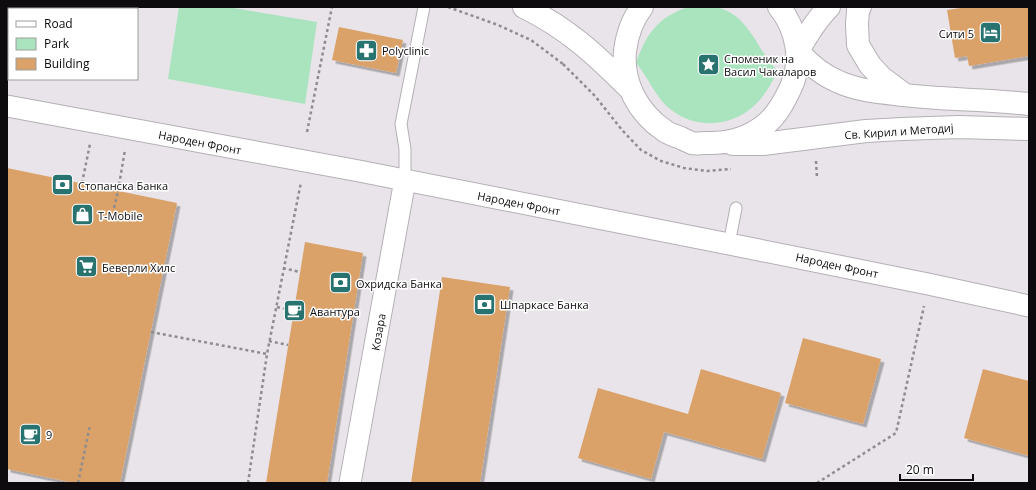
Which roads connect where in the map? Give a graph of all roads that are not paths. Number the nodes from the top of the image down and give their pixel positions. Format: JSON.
{"nodes":[{"id":1,"x":424,"y":7,"type":"edge"},
{"id":2,"x":524,"y":7,"type":"edge"},
{"id":3,"x":642,"y":7,"type":"edge"},
{"id":4,"x":779,"y":7,"type":"edge"},
{"id":5,"x":829,"y":7,"type":"edge"},
{"id":6,"x":860,"y":7,"type":"edge"},
{"id":7,"x":798,"y":51,"type":"junction"},
{"id":8,"x":629,"y":88,"type":"junction"},
{"id":9,"x":906,"y":96,"type":"junction"},
{"id":10,"x":1029,"y":104,"type":"edge"},
{"id":11,"x":7,"y":106,"type":"edge"},
{"id":12,"x":1029,"y":129,"type":"edge"},
{"id":13,"x":722,"y":144,"type":"junction"},
{"id":14,"x":405,"y":180,"type":"junction"},
{"id":15,"x":736,"y":208,"type":"dead end"},
{"id":16,"x":729,"y":244,"type":"junction"},
{"id":17,"x":1029,"y":306,"type":"edge"},
{"id":18,"x":350,"y":483,"type":"edge"}],
"edges":[{"from":1,"to":14,"type":"lane"},
{"from":2,"to":8,"type":"street"},
{"from":3,"to":8,"type":"street"},
{"from":4,"to":7,"type":"street"},
{"from":5,"to":7,"type":"street"},
{"from":6,"to":9,"type":"street"},
{"from":7,"to":9,"type":"street"},
{"from":7,"to":13,"type":"street"},
{"from":8,"to":13,"type":"street","name":"Св. Кирил и Методиј"},
{"from":9,"to":10,"type":"street"},
{"from":11,"to":14,"type":"street","name":"Народен Фронт"},
{"from":12,"to":13,"type":"street","name":"Св. Кирил и Методиј"},
{"from":14,"to":16,"type":"street","name":"Народен Фронт"},
{"from":14,"to":18,"type":"street","name":"Козара"},
{"from":15,"to":16,"type":"lane"},
{"from":16,"to":17,"type":"street","name":"Народен Фронт"}]}
